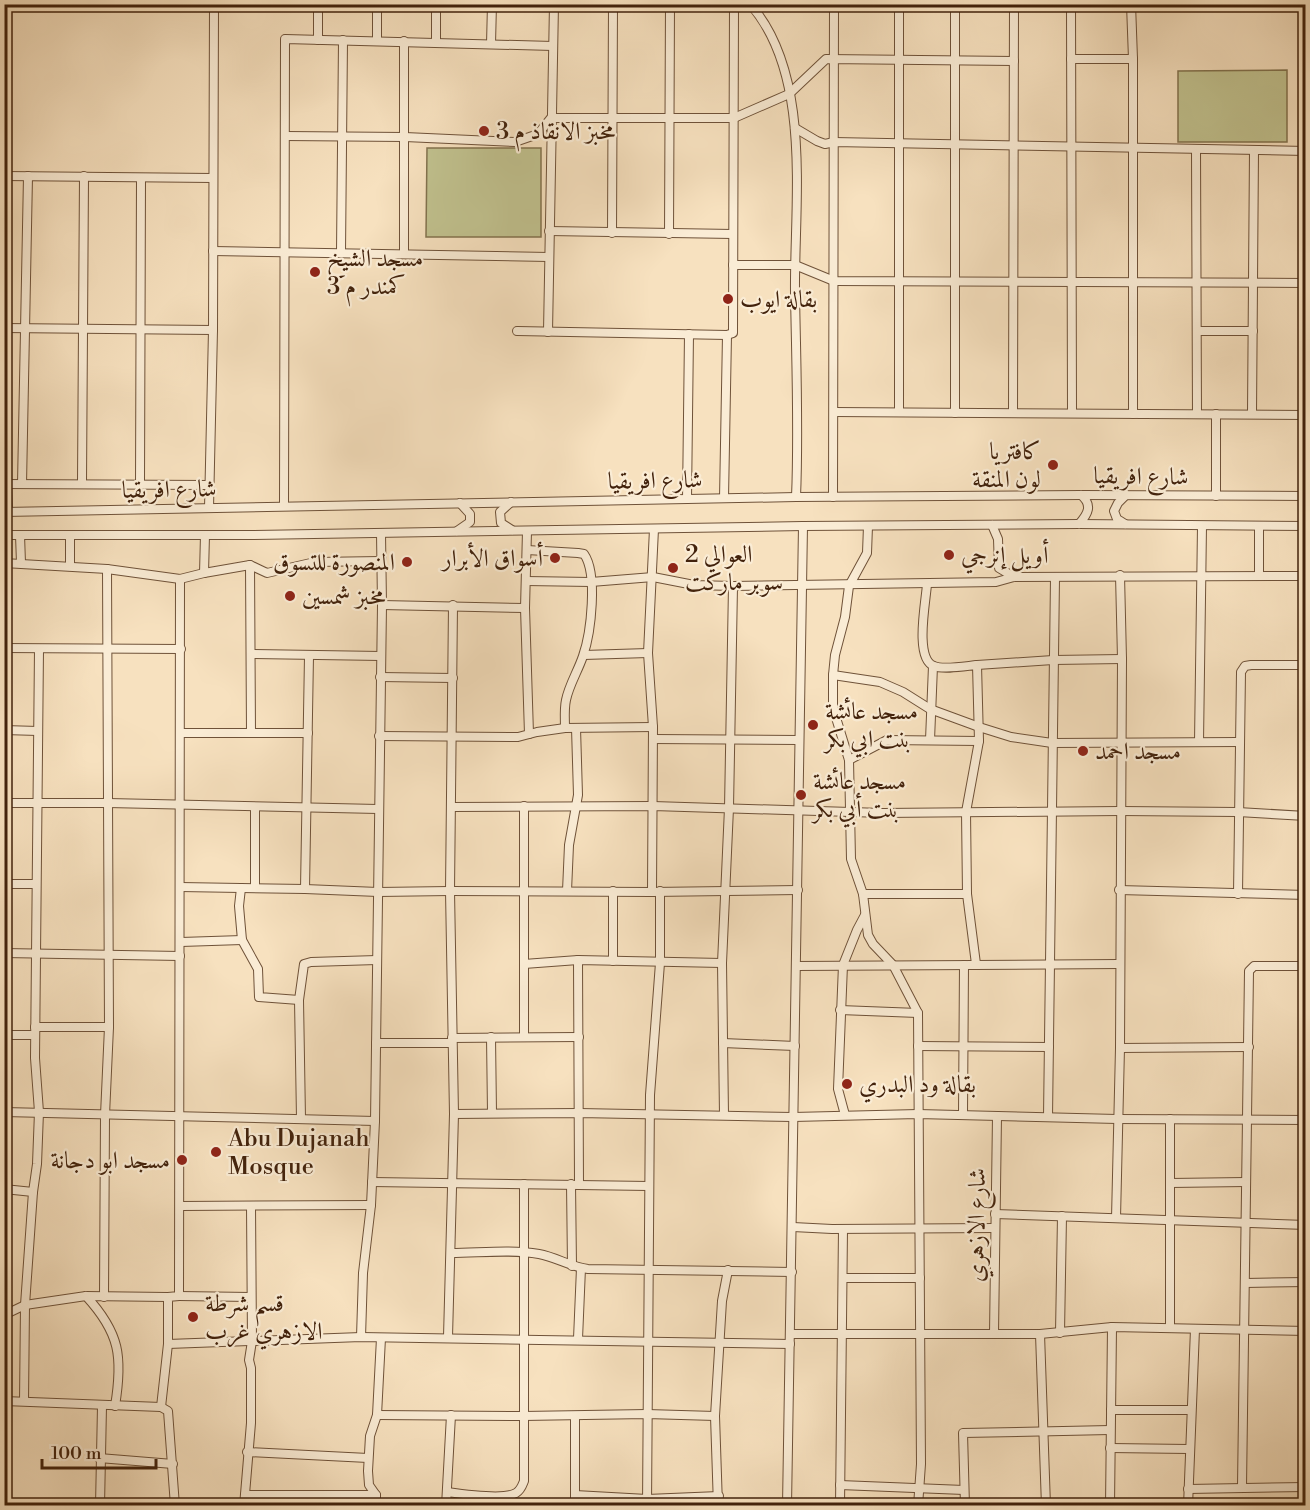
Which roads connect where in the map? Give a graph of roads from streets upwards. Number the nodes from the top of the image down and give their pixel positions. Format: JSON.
{"nodes":[{"id":1,"x":214,"y":4,"type":"edge"},
{"id":2,"x":318,"y":4,"type":"edge"},
{"id":3,"x":377,"y":4,"type":"edge"},
{"id":4,"x":436,"y":4,"type":"edge"},
{"id":5,"x":492,"y":4,"type":"edge"},
{"id":6,"x":554,"y":4,"type":"edge"},
{"id":7,"x":613,"y":4,"type":"edge"},
{"id":8,"x":670,"y":4,"type":"edge"},
{"id":9,"x":734,"y":4,"type":"edge"},
{"id":10,"x":750,"y":4,"type":"edge"},
{"id":11,"x":834,"y":4,"type":"edge"},
{"id":12,"x":899,"y":4,"type":"edge"},
{"id":13,"x":956,"y":4,"type":"edge"},
{"id":14,"x":1014,"y":4,"type":"edge"},
{"id":15,"x":1071,"y":4,"type":"edge"},
{"id":16,"x":1131,"y":4,"type":"edge"},
{"id":17,"x":318,"y":40,"type":"junction"},
{"id":18,"x":343,"y":40,"type":"junction"},
{"id":19,"x":377,"y":41,"type":"junction"},
{"id":20,"x":404,"y":41,"type":"junction"},
{"id":21,"x":436,"y":42,"type":"junction"},
{"id":22,"x":491,"y":44,"type":"junction"},
{"id":23,"x":553,"y":46,"type":"junction"},
{"id":24,"x":1071,"y":59,"type":"junction"},
{"id":25,"x":1133,"y":59,"type":"junction"},
{"id":26,"x":834,"y":61,"type":"junction"},
{"id":27,"x":899,"y":61,"type":"junction"},
{"id":28,"x":956,"y":61,"type":"junction"},
{"id":29,"x":1014,"y":61,"type":"junction"},
{"id":30,"x":789,"y":94,"type":"junction"},
{"id":31,"x":551,"y":118,"type":"junction"},
{"id":32,"x":612,"y":118,"type":"junction"},
{"id":33,"x":669,"y":118,"type":"junction"},
{"id":34,"x":734,"y":118,"type":"junction"},
{"id":35,"x":795,"y":128,"type":"junction"},
{"id":36,"x":285,"y":136,"type":"junction"},
{"id":37,"x":342,"y":137,"type":"junction"},
{"id":38,"x":405,"y":137,"type":"junction"},
{"id":39,"x":834,"y":142,"type":"junction"},
{"id":40,"x":899,"y":143,"type":"junction"},
{"id":41,"x":956,"y":144,"type":"junction"},
{"id":42,"x":1014,"y":145,"type":"junction"},
{"id":43,"x":1072,"y":146,"type":"junction"},
{"id":44,"x":1132,"y":148,"type":"junction"},
{"id":45,"x":1196,"y":149,"type":"junction"},
{"id":46,"x":1254,"y":150,"type":"junction"},
{"id":47,"x":1305,"y":151,"type":"edge"},
{"id":48,"x":4,"y":176,"type":"edge"},
{"id":49,"x":28,"y":176,"type":"junction"},
{"id":50,"x":84,"y":176,"type":"junction"},
{"id":51,"x":141,"y":178,"type":"junction"},
{"id":52,"x":213,"y":178,"type":"junction"},
{"id":53,"x":549,"y":231,"type":"junction"},
{"id":54,"x":612,"y":233,"type":"junction"},
{"id":55,"x":669,"y":234,"type":"junction"},
{"id":56,"x":733,"y":234,"type":"junction"},
{"id":57,"x":213,"y":251,"type":"junction"},
{"id":58,"x":284,"y":252,"type":"junction"},
{"id":59,"x":341,"y":252,"type":"junction"},
{"id":60,"x":404,"y":254,"type":"junction"},
{"id":61,"x":549,"y":257,"type":"junction"},
{"id":62,"x":733,"y":265,"type":"junction"},
{"id":63,"x":795,"y":265,"type":"junction"},
{"id":64,"x":834,"y":281,"type":"junction"},
{"id":65,"x":899,"y":281,"type":"junction"},
{"id":66,"x":955,"y":281,"type":"junction"},
{"id":67,"x":1014,"y":281,"type":"junction"},
{"id":68,"x":1072,"y":282,"type":"junction"},
{"id":69,"x":1132,"y":282,"type":"junction"},
{"id":70,"x":1197,"y":282,"type":"junction"},
{"id":71,"x":1254,"y":282,"type":"junction"},
{"id":72,"x":1305,"y":282,"type":"edge"},
{"id":73,"x":4,"y":328,"type":"edge"},
{"id":74,"x":26,"y":328,"type":"junction"},
{"id":75,"x":83,"y":328,"type":"junction"},
{"id":76,"x":141,"y":330,"type":"junction"},
{"id":77,"x":213,"y":330,"type":"junction"},
{"id":78,"x":517,"y":331,"type":"dead end"},
{"id":79,"x":1197,"y":331,"type":"junction"},
{"id":80,"x":1253,"y":331,"type":"junction"},
{"id":81,"x":548,"y":332,"type":"junction"},
{"id":82,"x":688,"y":334,"type":"junction"},
{"id":83,"x":726,"y":335,"type":"junction"},
{"id":84,"x":834,"y":412,"type":"junction"},
{"id":85,"x":899,"y":412,"type":"junction"},
{"id":86,"x":955,"y":413,"type":"junction"},
{"id":87,"x":1013,"y":413,"type":"junction"},
{"id":88,"x":1072,"y":413,"type":"junction"},
{"id":89,"x":1133,"y":414,"type":"junction"},
{"id":90,"x":1197,"y":414,"type":"junction"},
{"id":91,"x":1216,"y":414,"type":"junction"},
{"id":92,"x":1252,"y":414,"type":"junction"},
{"id":93,"x":1305,"y":415,"type":"edge"},
{"id":94,"x":82,"y":483,"type":"junction"},
{"id":95,"x":6,"y":484,"type":"edge"},
{"id":96,"x":22,"y":484,"type":"junction"},
{"id":97,"x":140,"y":485,"type":"junction"},
{"id":98,"x":209,"y":485,"type":"junction"},
{"id":99,"x":1081,"y":495,"type":"junction"},
{"id":100,"x":1126,"y":495,"type":"junction"},
{"id":101,"x":1216,"y":496,"type":"junction"},
{"id":102,"x":1305,"y":496,"type":"edge"},
{"id":103,"x":796,"y":497,"type":"junction"},
{"id":104,"x":833,"y":497,"type":"junction"},
{"id":105,"x":724,"y":498,"type":"junction"},
{"id":106,"x":687,"y":499,"type":"junction"},
{"id":107,"x":511,"y":502,"type":"junction"},
{"id":108,"x":460,"y":503,"type":"junction"},
{"id":109,"x":284,"y":506,"type":"junction"},
{"id":110,"x":209,"y":508,"type":"junction"},
{"id":111,"x":6,"y":512,"type":"edge"},
{"id":112,"x":992,"y":525,"type":"junction"},
{"id":113,"x":1079,"y":525,"type":"junction"},
{"id":114,"x":1127,"y":525,"type":"junction"},
{"id":115,"x":803,"y":526,"type":"junction"},
{"id":116,"x":868,"y":526,"type":"junction"},
{"id":117,"x":1202,"y":526,"type":"junction"},
{"id":118,"x":1259,"y":526,"type":"junction"},
{"id":119,"x":1305,"y":526,"type":"edge"},
{"id":120,"x":654,"y":529,"type":"junction"},
{"id":121,"x":514,"y":531,"type":"junction"},
{"id":122,"x":527,"y":531,"type":"junction"},
{"id":123,"x":456,"y":532,"type":"junction"},
{"id":124,"x":381,"y":533,"type":"junction"},
{"id":125,"x":4,"y":535,"type":"edge"},
{"id":126,"x":20,"y":535,"type":"junction"},
{"id":127,"x":70,"y":535,"type":"junction"},
{"id":128,"x":205,"y":535,"type":"junction"},
{"id":129,"x":527,"y":550,"type":"junction"},
{"id":130,"x":381,"y":561,"type":"junction"},
{"id":131,"x":4,"y":562,"type":"edge"},
{"id":132,"x":21,"y":563,"type":"junction"},
{"id":133,"x":250,"y":565,"type":"junction"},
{"id":134,"x":70,"y":566,"type":"junction"},
{"id":135,"x":107,"y":569,"type":"junction"},
{"id":136,"x":204,"y":573,"type":"junction"},
{"id":137,"x":1120,"y":575,"type":"junction"},
{"id":138,"x":1259,"y":576,"type":"junction"},
{"id":139,"x":1305,"y":576,"type":"edge"},
{"id":140,"x":653,"y":577,"type":"junction"},
{"id":141,"x":1014,"y":577,"type":"junction"},
{"id":142,"x":1201,"y":577,"type":"junction"},
{"id":143,"x":1055,"y":578,"type":"junction"},
{"id":144,"x":180,"y":579,"type":"junction"},
{"id":145,"x":526,"y":581,"type":"junction"},
{"id":146,"x":591,"y":582,"type":"junction"},
{"id":147,"x":802,"y":584,"type":"junction"},
{"id":148,"x":927,"y":584,"type":"junction"},
{"id":149,"x":849,"y":585,"type":"junction"},
{"id":150,"x":733,"y":586,"type":"junction"},
{"id":151,"x":382,"y":605,"type":"junction"},
{"id":152,"x":453,"y":605,"type":"junction"},
{"id":153,"x":525,"y":608,"type":"junction"},
{"id":154,"x":4,"y":648,"type":"edge"},
{"id":155,"x":39,"y":649,"type":"junction"},
{"id":156,"x":109,"y":649,"type":"junction"},
{"id":157,"x":181,"y":649,"type":"junction"},
{"id":158,"x":648,"y":653,"type":"junction"},
{"id":159,"x":251,"y":654,"type":"junction"},
{"id":160,"x":584,"y":655,"type":"junction"},
{"id":161,"x":309,"y":656,"type":"junction"},
{"id":162,"x":381,"y":656,"type":"junction"},
{"id":163,"x":1122,"y":659,"type":"junction"},
{"id":164,"x":1053,"y":660,"type":"junction"},
{"id":165,"x":977,"y":665,"type":"junction"},
{"id":166,"x":1305,"y":665,"type":"edge"},
{"id":167,"x":933,"y":666,"type":"junction"},
{"id":168,"x":833,"y":675,"type":"junction"},
{"id":169,"x":381,"y":677,"type":"junction"},
{"id":170,"x":453,"y":678,"type":"junction"},
{"id":171,"x":930,"y":710,"type":"junction"},
{"id":172,"x":653,"y":727,"type":"junction"},
{"id":173,"x":979,"y":727,"type":"junction"},
{"id":174,"x":565,"y":728,"type":"junction"},
{"id":175,"x":576,"y":728,"type":"junction"},
{"id":176,"x":4,"y":730,"type":"edge"},
{"id":177,"x":38,"y":731,"type":"junction"},
{"id":178,"x":180,"y":733,"type":"junction"},
{"id":179,"x":251,"y":733,"type":"junction"},
{"id":180,"x":308,"y":733,"type":"junction"},
{"id":181,"x":529,"y":734,"type":"junction"},
{"id":182,"x":380,"y":736,"type":"junction"},
{"id":183,"x":452,"y":736,"type":"junction"},
{"id":184,"x":653,"y":739,"type":"junction"},
{"id":185,"x":731,"y":739,"type":"junction"},
{"id":186,"x":799,"y":740,"type":"junction"},
{"id":187,"x":930,"y":740,"type":"junction"},
{"id":188,"x":979,"y":741,"type":"junction"},
{"id":189,"x":1199,"y":742,"type":"junction"},
{"id":190,"x":1239,"y":742,"type":"junction"},
{"id":191,"x":1052,"y":743,"type":"junction"},
{"id":192,"x":1122,"y":744,"type":"junction"},
{"id":193,"x":849,"y":760,"type":"junction"},
{"id":194,"x":38,"y":802,"type":"junction"},
{"id":195,"x":4,"y":803,"type":"edge"},
{"id":196,"x":108,"y":803,"type":"junction"},
{"id":197,"x":179,"y":805,"type":"junction"},
{"id":198,"x":524,"y":806,"type":"junction"},
{"id":199,"x":576,"y":806,"type":"junction"},
{"id":200,"x":653,"y":806,"type":"junction"},
{"id":201,"x":255,"y":807,"type":"junction"},
{"id":202,"x":307,"y":807,"type":"junction"},
{"id":203,"x":451,"y":807,"type":"junction"},
{"id":204,"x":729,"y":808,"type":"junction"},
{"id":205,"x":378,"y":809,"type":"junction"},
{"id":206,"x":799,"y":810,"type":"junction"},
{"id":207,"x":849,"y":811,"type":"junction"},
{"id":208,"x":1120,"y":811,"type":"junction"},
{"id":209,"x":966,"y":812,"type":"junction"},
{"id":210,"x":1238,"y":812,"type":"junction"},
{"id":211,"x":1052,"y":813,"type":"junction"},
{"id":212,"x":1305,"y":816,"type":"edge"},
{"id":213,"x":4,"y":884,"type":"edge"},
{"id":214,"x":36,"y":884,"type":"junction"},
{"id":215,"x":180,"y":887,"type":"junction"},
{"id":216,"x":241,"y":888,"type":"junction"},
{"id":217,"x":255,"y":888,"type":"junction"},
{"id":218,"x":305,"y":889,"type":"junction"},
{"id":219,"x":798,"y":890,"type":"junction"},
{"id":220,"x":1119,"y":890,"type":"junction"},
{"id":221,"x":450,"y":891,"type":"junction"},
{"id":222,"x":524,"y":891,"type":"junction"},
{"id":223,"x":567,"y":891,"type":"junction"},
{"id":224,"x":613,"y":891,"type":"junction"},
{"id":225,"x":656,"y":891,"type":"junction"},
{"id":226,"x":726,"y":891,"type":"junction"},
{"id":227,"x":378,"y":892,"type":"junction"},
{"id":228,"x":863,"y":894,"type":"junction"},
{"id":229,"x":967,"y":894,"type":"junction"},
{"id":230,"x":1238,"y":894,"type":"junction"},
{"id":231,"x":1305,"y":895,"type":"edge"},
{"id":232,"x":865,"y":915,"type":"junction"},
{"id":233,"x":243,"y":940,"type":"junction"},
{"id":234,"x":181,"y":942,"type":"junction"},
{"id":235,"x":4,"y":953,"type":"edge"},
{"id":236,"x":36,"y":954,"type":"junction"},
{"id":237,"x":108,"y":954,"type":"junction"},
{"id":238,"x":180,"y":956,"type":"junction"},
{"id":239,"x":377,"y":960,"type":"junction"},
{"id":240,"x":578,"y":960,"type":"junction"},
{"id":241,"x":613,"y":961,"type":"junction"},
{"id":242,"x":660,"y":963,"type":"junction"},
{"id":243,"x":722,"y":963,"type":"junction"},
{"id":244,"x":524,"y":964,"type":"junction"},
{"id":245,"x":976,"y":964,"type":"junction"},
{"id":246,"x":1050,"y":964,"type":"junction"},
{"id":247,"x":1119,"y":964,"type":"junction"},
{"id":248,"x":843,"y":965,"type":"junction"},
{"id":249,"x":893,"y":965,"type":"junction"},
{"id":250,"x":964,"y":965,"type":"junction"},
{"id":251,"x":796,"y":966,"type":"junction"},
{"id":252,"x":1305,"y":966,"type":"edge"},
{"id":253,"x":299,"y":1000,"type":"junction"},
{"id":254,"x":840,"y":1010,"type":"junction"},
{"id":255,"x":918,"y":1013,"type":"junction"},
{"id":256,"x":109,"y":1027,"type":"junction"},
{"id":257,"x":35,"y":1031,"type":"junction"},
{"id":258,"x":4,"y":1035,"type":"edge"},
{"id":259,"x":491,"y":1037,"type":"junction"},
{"id":260,"x":524,"y":1037,"type":"junction"},
{"id":261,"x":579,"y":1037,"type":"junction"},
{"id":262,"x":452,"y":1041,"type":"junction"},
{"id":263,"x":376,"y":1042,"type":"junction"},
{"id":264,"x":723,"y":1043,"type":"junction"},
{"id":265,"x":795,"y":1046,"type":"junction"},
{"id":266,"x":918,"y":1046,"type":"junction"},
{"id":267,"x":964,"y":1046,"type":"junction"},
{"id":268,"x":1049,"y":1047,"type":"junction"},
{"id":269,"x":1249,"y":1047,"type":"junction"},
{"id":270,"x":1120,"y":1048,"type":"junction"},
{"id":271,"x":4,"y":1112,"type":"edge"},
{"id":272,"x":39,"y":1112,"type":"junction"},
{"id":273,"x":492,"y":1113,"type":"junction"},
{"id":274,"x":579,"y":1113,"type":"junction"},
{"id":275,"x":454,"y":1114,"type":"junction"},
{"id":276,"x":918,"y":1114,"type":"junction"},
{"id":277,"x":105,"y":1115,"type":"junction"},
{"id":278,"x":180,"y":1115,"type":"junction"},
{"id":279,"x":650,"y":1115,"type":"junction"},
{"id":280,"x":724,"y":1115,"type":"junction"},
{"id":281,"x":845,"y":1115,"type":"junction"},
{"id":282,"x":963,"y":1115,"type":"junction"},
{"id":283,"x":997,"y":1116,"type":"junction"},
{"id":284,"x":794,"y":1117,"type":"junction"},
{"id":285,"x":1048,"y":1117,"type":"junction"},
{"id":286,"x":301,"y":1118,"type":"junction"},
{"id":287,"x":1117,"y":1119,"type":"junction"},
{"id":288,"x":1170,"y":1119,"type":"junction"},
{"id":289,"x":1246,"y":1120,"type":"junction"},
{"id":290,"x":1305,"y":1120,"type":"edge"},
{"id":291,"x":375,"y":1121,"type":"junction"},
{"id":292,"x":372,"y":1182,"type":"junction"},
{"id":293,"x":451,"y":1182,"type":"junction"},
{"id":294,"x":1246,"y":1182,"type":"junction"},
{"id":295,"x":1170,"y":1183,"type":"junction"},
{"id":296,"x":524,"y":1184,"type":"junction"},
{"id":297,"x":575,"y":1184,"type":"junction"},
{"id":298,"x":649,"y":1186,"type":"junction"},
{"id":299,"x":4,"y":1189,"type":"edge"},
{"id":300,"x":33,"y":1192,"type":"junction"},
{"id":301,"x":371,"y":1205,"type":"junction"},
{"id":302,"x":181,"y":1206,"type":"junction"},
{"id":303,"x":251,"y":1206,"type":"junction"},
{"id":304,"x":995,"y":1214,"type":"junction"},
{"id":305,"x":1062,"y":1216,"type":"junction"},
{"id":306,"x":1116,"y":1218,"type":"junction"},
{"id":307,"x":1170,"y":1221,"type":"junction"},
{"id":308,"x":1245,"y":1224,"type":"junction"},
{"id":309,"x":1305,"y":1225,"type":"edge"},
{"id":310,"x":793,"y":1227,"type":"junction"},
{"id":311,"x":995,"y":1228,"type":"junction"},
{"id":312,"x":843,"y":1229,"type":"junction"},
{"id":313,"x":919,"y":1229,"type":"junction"},
{"id":314,"x":524,"y":1252,"type":"junction"},
{"id":315,"x":451,"y":1253,"type":"junction"},
{"id":316,"x":577,"y":1267,"type":"junction"},
{"id":317,"x":728,"y":1269,"type":"junction"},
{"id":318,"x":650,"y":1270,"type":"junction"},
{"id":319,"x":792,"y":1272,"type":"junction"},
{"id":320,"x":843,"y":1278,"type":"junction"},
{"id":321,"x":920,"y":1278,"type":"junction"},
{"id":322,"x":1305,"y":1282,"type":"edge"},
{"id":323,"x":1245,"y":1283,"type":"junction"},
{"id":324,"x":86,"y":1296,"type":"junction"},
{"id":325,"x":179,"y":1296,"type":"junction"},
{"id":326,"x":104,"y":1297,"type":"junction"},
{"id":327,"x":168,"y":1297,"type":"junction"},
{"id":328,"x":251,"y":1297,"type":"junction"},
{"id":329,"x":26,"y":1305,"type":"junction"},
{"id":330,"x":4,"y":1315,"type":"edge"},
{"id":331,"x":1112,"y":1328,"type":"junction"},
{"id":332,"x":1170,"y":1328,"type":"junction"},
{"id":333,"x":1195,"y":1329,"type":"junction"},
{"id":334,"x":1245,"y":1330,"type":"junction"},
{"id":335,"x":1305,"y":1330,"type":"edge"},
{"id":336,"x":1060,"y":1333,"type":"junction"},
{"id":337,"x":790,"y":1334,"type":"junction"},
{"id":338,"x":920,"y":1334,"type":"junction"},
{"id":339,"x":994,"y":1334,"type":"junction"},
{"id":340,"x":1040,"y":1334,"type":"junction"},
{"id":341,"x":842,"y":1335,"type":"junction"},
{"id":342,"x":361,"y":1336,"type":"junction"},
{"id":343,"x":448,"y":1337,"type":"junction"},
{"id":344,"x":381,"y":1338,"type":"junction"},
{"id":345,"x":523,"y":1338,"type":"junction"},
{"id":346,"x":578,"y":1339,"type":"junction"},
{"id":347,"x":252,"y":1341,"type":"junction"},
{"id":348,"x":649,"y":1341,"type":"junction"},
{"id":349,"x":168,"y":1344,"type":"junction"},
{"id":350,"x":718,"y":1344,"type":"junction"},
{"id":351,"x":790,"y":1344,"type":"junction"},
{"id":352,"x":4,"y":1401,"type":"edge"},
{"id":353,"x":24,"y":1401,"type":"junction"},
{"id":354,"x":102,"y":1406,"type":"junction"},
{"id":355,"x":115,"y":1406,"type":"junction"},
{"id":356,"x":161,"y":1407,"type":"junction"},
{"id":357,"x":1111,"y":1410,"type":"junction"},
{"id":358,"x":1191,"y":1410,"type":"junction"},
{"id":359,"x":647,"y":1414,"type":"junction"},
{"id":360,"x":377,"y":1415,"type":"junction"},
{"id":361,"x":451,"y":1415,"type":"junction"},
{"id":362,"x":523,"y":1416,"type":"junction"},
{"id":363,"x":574,"y":1416,"type":"junction"},
{"id":364,"x":715,"y":1416,"type":"junction"},
{"id":365,"x":1110,"y":1430,"type":"junction"},
{"id":366,"x":1044,"y":1432,"type":"junction"},
{"id":367,"x":1110,"y":1448,"type":"junction"},
{"id":368,"x":1188,"y":1449,"type":"junction"},
{"id":369,"x":247,"y":1452,"type":"junction"},
{"id":370,"x":99,"y":1458,"type":"junction"},
{"id":371,"x":368,"y":1458,"type":"junction"},
{"id":372,"x":173,"y":1464,"type":"junction"},
{"id":373,"x":840,"y":1485,"type":"junction"},
{"id":374,"x":920,"y":1487,"type":"junction"},
{"id":375,"x":1242,"y":1487,"type":"junction"},
{"id":376,"x":1305,"y":1487,"type":"edge"},
{"id":377,"x":1188,"y":1489,"type":"junction"},
{"id":378,"x":964,"y":1490,"type":"junction"},
{"id":379,"x":447,"y":1492,"type":"junction"},
{"id":380,"x":245,"y":1495,"type":"junction"},
{"id":381,"x":376,"y":1495,"type":"junction"},
{"id":382,"x":574,"y":1496,"type":"junction"},
{"id":383,"x":719,"y":1496,"type":"junction"},
{"id":384,"x":647,"y":1502,"type":"edge"},
{"id":385,"x":99,"y":1506,"type":"edge"},
{"id":386,"x":175,"y":1506,"type":"edge"},
{"id":387,"x":244,"y":1506,"type":"edge"},
{"id":388,"x":376,"y":1506,"type":"edge"},
{"id":389,"x":446,"y":1506,"type":"edge"},
{"id":390,"x":575,"y":1506,"type":"edge"},
{"id":391,"x":718,"y":1506,"type":"edge"},
{"id":392,"x":787,"y":1506,"type":"edge"},
{"id":393,"x":840,"y":1506,"type":"edge"},
{"id":394,"x":918,"y":1506,"type":"edge"},
{"id":395,"x":965,"y":1506,"type":"edge"},
{"id":396,"x":1046,"y":1506,"type":"edge"},
{"id":397,"x":1110,"y":1506,"type":"edge"},
{"id":398,"x":1188,"y":1506,"type":"edge"}],
"edges":[{"from":1,"to":52,"type":"street"},
{"from":2,"to":17,"type":"street"},
{"from":3,"to":19,"type":"street"},
{"from":4,"to":21,"type":"street"},
{"from":5,"to":22,"type":"street"},
{"from":6,"to":23,"type":"street"},
{"from":7,"to":32,"type":"street"},
{"from":8,"to":33,"type":"street"},
{"from":9,"to":34,"type":"street"},
{"from":10,"to":30,"type":"street"},
{"from":11,"to":26,"type":"street"},
{"from":12,"to":27,"type":"street"},
{"from":13,"to":28,"type":"street"},
{"from":14,"to":29,"type":"street"},
{"from":15,"to":24,"type":"street"},
{"from":16,"to":25,"type":"street"},
{"from":17,"to":18,"type":"street"},
{"from":17,"to":36,"type":"street"},
{"from":18,"to":19,"type":"street"},
{"from":18,"to":37,"type":"street"},
{"from":19,"to":20,"type":"street"},
{"from":20,"to":21,"type":"street"},
{"from":20,"to":38,"type":"street"},
{"from":21,"to":22,"type":"street"},
{"from":22,"to":23,"type":"street"},
{"from":23,"to":31,"type":"street"},
{"from":24,"to":25,"type":"street"},
{"from":24,"to":43,"type":"street"},
{"from":25,"to":44,"type":"street"},
{"from":26,"to":27,"type":"street"},
{"from":26,"to":30,"type":"street"},
{"from":26,"to":39,"type":"street"},
{"from":27,"to":28,"type":"street"},
{"from":27,"to":40,"type":"street"},
{"from":28,"to":29,"type":"street"},
{"from":28,"to":41,"type":"street"},
{"from":29,"to":42,"type":"street"},
{"from":30,"to":34,"type":"street"},
{"from":30,"to":35,"type":"street"},
{"from":31,"to":32,"type":"street"},
{"from":31,"to":38,"type":"street"},
{"from":31,"to":53,"type":"street"},
{"from":32,"to":33,"type":"street"},
{"from":32,"to":54,"type":"street"},
{"from":33,"to":34,"type":"street"},
{"from":33,"to":55,"type":"street"},
{"from":34,"to":56,"type":"street"},
{"from":35,"to":39,"type":"street"},
{"from":35,"to":63,"type":"street"},
{"from":36,"to":37,"type":"street"},
{"from":36,"to":58,"type":"street"},
{"from":37,"to":38,"type":"street"},
{"from":37,"to":59,"type":"street"},
{"from":38,"to":60,"type":"street"},
{"from":39,"to":40,"type":"street"},
{"from":39,"to":64,"type":"street"},
{"from":40,"to":41,"type":"street"},
{"from":40,"to":65,"type":"street"},
{"from":41,"to":42,"type":"street"},
{"from":41,"to":66,"type":"street"},
{"from":42,"to":43,"type":"street"},
{"from":42,"to":67,"type":"street"},
{"from":43,"to":44,"type":"street"},
{"from":43,"to":68,"type":"street"},
{"from":44,"to":45,"type":"street"},
{"from":44,"to":69,"type":"street"},
{"from":45,"to":46,"type":"street"},
{"from":45,"to":70,"type":"street"},
{"from":46,"to":47,"type":"street"},
{"from":46,"to":71,"type":"street"},
{"from":48,"to":49,"type":"street"},
{"from":49,"to":50,"type":"street"},
{"from":49,"to":74,"type":"street"},
{"from":50,"to":51,"type":"street"},
{"from":50,"to":75,"type":"street"},
{"from":51,"to":52,"type":"street"},
{"from":51,"to":76,"type":"street"},
{"from":52,"to":57,"type":"street"},
{"from":53,"to":54,"type":"street"},
{"from":53,"to":61,"type":"street"},
{"from":54,"to":55,"type":"street"},
{"from":55,"to":56,"type":"street"},
{"from":56,"to":62,"type":"street"},
{"from":57,"to":58,"type":"street"},
{"from":57,"to":77,"type":"street"},
{"from":58,"to":59,"type":"street"},
{"from":58,"to":109,"type":"street"},
{"from":59,"to":60,"type":"street"},
{"from":60,"to":61,"type":"street"},
{"from":61,"to":81,"type":"street"},
{"from":62,"to":63,"type":"street"},
{"from":62,"to":83,"type":"street"},
{"from":63,"to":64,"type":"street"},
{"from":63,"to":103,"type":"street"},
{"from":64,"to":65,"type":"street"},
{"from":64,"to":84,"type":"street"},
{"from":65,"to":66,"type":"street"},
{"from":65,"to":85,"type":"street"},
{"from":66,"to":67,"type":"street"},
{"from":66,"to":86,"type":"street"},
{"from":67,"to":68,"type":"street"},
{"from":67,"to":87,"type":"street"},
{"from":68,"to":69,"type":"street"},
{"from":68,"to":88,"type":"street"},
{"from":69,"to":70,"type":"street"},
{"from":69,"to":89,"type":"street"},
{"from":70,"to":71,"type":"street"},
{"from":70,"to":79,"type":"street"},
{"from":71,"to":72,"type":"street"},
{"from":71,"to":80,"type":"street"},
{"from":73,"to":74,"type":"street"},
{"from":74,"to":75,"type":"street"},
{"from":74,"to":96,"type":"street"},
{"from":75,"to":76,"type":"street"},
{"from":75,"to":94,"type":"street"},
{"from":76,"to":77,"type":"street"},
{"from":76,"to":97,"type":"street"},
{"from":77,"to":98,"type":"street"},
{"from":78,"to":81,"type":"street"},
{"from":79,"to":80,"type":"street"},
{"from":79,"to":90,"type":"street"},
{"from":80,"to":92,"type":"street"},
{"from":81,"to":82,"type":"street"},
{"from":82,"to":83,"type":"street"},
{"from":82,"to":106,"type":"street"},
{"from":83,"to":105,"type":"street"},
{"from":84,"to":85,"type":"street"},
{"from":84,"to":104,"type":"street"},
{"from":85,"to":86,"type":"street"},
{"from":86,"to":87,"type":"street"},
{"from":87,"to":88,"type":"street"},
{"from":88,"to":89,"type":"street"},
{"from":89,"to":90,"type":"street"},
{"from":90,"to":91,"type":"street"},
{"from":91,"to":92,"type":"street"},
{"from":91,"to":101,"type":"street"},
{"from":92,"to":93,"type":"street"},
{"from":94,"to":96,"type":"street"},
{"from":94,"to":97,"type":"street"},
{"from":95,"to":96,"type":"street"},
{"from":95,"to":111,"type":"street"},
{"from":97,"to":98,"type":"street"},
{"from":98,"to":110,"type":"street"},
{"from":99,"to":100,"type":"street","name":"شارع افريقيا"},
{"from":99,"to":104,"type":"street","name":"شارع افريقيا"},
{"from":99,"to":113,"type":"street"},
{"from":100,"to":101,"type":"street","name":"شارع افريقيا"},
{"from":100,"to":114,"type":"street"},
{"from":101,"to":102,"type":"street","name":"شارع افريقيا"},
{"from":103,"to":104,"type":"street","name":"شارع افريقيا"},
{"from":103,"to":105,"type":"street","name":"شارع افريقيا"},
{"from":105,"to":106,"type":"street","name":"شارع افريقيا"},
{"from":106,"to":107,"type":"street","name":"شارع افريقيا"},
{"from":107,"to":108,"type":"street","name":"شارع افريقيا"},
{"from":107,"to":121,"type":"street"},
{"from":108,"to":109,"type":"street","name":"شارع افريقيا"},
{"from":108,"to":123,"type":"street"},
{"from":109,"to":110,"type":"street","name":"شارع افريقيا"},
{"from":110,"to":111,"type":"street","name":"شارع افريقيا"},
{"from":112,"to":113,"type":"street","name":"شارع افريقيا"},
{"from":112,"to":116,"type":"street","name":"شارع افريقيا"},
{"from":112,"to":141,"type":"street"},
{"from":113,"to":114,"type":"street","name":"شارع افريقيا"},
{"from":114,"to":117,"type":"street","name":"شارع افريقيا"},
{"from":115,"to":116,"type":"street","name":"شارع افريقيا"},
{"from":115,"to":120,"type":"street","name":"شارع افريقيا"},
{"from":115,"to":147,"type":"street"},
{"from":116,"to":149,"type":"street"},
{"from":117,"to":118,"type":"street","name":"شارع افريقيا"},
{"from":117,"to":142,"type":"street"},
{"from":118,"to":119,"type":"street","name":"شارع افريقيا"},
{"from":118,"to":138,"type":"street"},
{"from":120,"to":122,"type":"street","name":"شارع افريقيا"},
{"from":120,"to":140,"type":"street"},
{"from":121,"to":122,"type":"street","name":"شارع افريقيا"},
{"from":121,"to":123,"type":"street","name":"شارع افريقيا"},
{"from":122,"to":129,"type":"street"},
{"from":123,"to":124,"type":"street","name":"شارع افريقيا"},
{"from":124,"to":128,"type":"street","name":"شارع افريقيا"},
{"from":124,"to":130,"type":"street"},
{"from":125,"to":126,"type":"street","name":"شارع افريقيا"},
{"from":126,"to":127,"type":"street","name":"شارع افريقيا"},
{"from":126,"to":132,"type":"street"},
{"from":127,"to":128,"type":"street","name":"شارع افريقيا"},
{"from":127,"to":134,"type":"street"},
{"from":128,"to":136,"type":"street"},
{"from":129,"to":145,"type":"street"},
{"from":129,"to":146,"type":"street"},
{"from":130,"to":133,"type":"street"},
{"from":130,"to":151,"type":"street"},
{"from":131,"to":132,"type":"street"},
{"from":132,"to":134,"type":"street"},
{"from":133,"to":136,"type":"street"},
{"from":133,"to":159,"type":"street"},
{"from":134,"to":135,"type":"street"},
{"from":135,"to":144,"type":"street"},
{"from":135,"to":156,"type":"street"},
{"from":136,"to":144,"type":"street"},
{"from":137,"to":142,"type":"street"},
{"from":137,"to":143,"type":"street"},
{"from":137,"to":163,"type":"street"},
{"from":138,"to":139,"type":"street"},
{"from":138,"to":142,"type":"street"},
{"from":140,"to":146,"type":"street"},
{"from":140,"to":150,"type":"street"},
{"from":140,"to":158,"type":"street"},
{"from":141,"to":143,"type":"street"},
{"from":141,"to":148,"type":"street"},
{"from":142,"to":189,"type":"street"},
{"from":143,"to":164,"type":"street"},
{"from":144,"to":157,"type":"street"},
{"from":145,"to":146,"type":"street"},
{"from":145,"to":153,"type":"street"},
{"from":146,"to":160,"type":"street"},
{"from":147,"to":149,"type":"street"},
{"from":147,"to":150,"type":"street"},
{"from":147,"to":186,"type":"street"},
{"from":148,"to":149,"type":"street"},
{"from":148,"to":167,"type":"street"},
{"from":149,"to":168,"type":"street"},
{"from":150,"to":185,"type":"street"},
{"from":151,"to":152,"type":"street"},
{"from":151,"to":162,"type":"street"},
{"from":152,"to":153,"type":"street"},
{"from":152,"to":170,"type":"street"},
{"from":153,"to":181,"type":"street"},
{"from":154,"to":155,"type":"street"},
{"from":155,"to":156,"type":"street"},
{"from":155,"to":177,"type":"street"},
{"from":156,"to":157,"type":"street"},
{"from":156,"to":196,"type":"street"},
{"from":157,"to":178,"type":"street"},
{"from":158,"to":160,"type":"street"},
{"from":158,"to":172,"type":"street"},
{"from":159,"to":161,"type":"street"},
{"from":159,"to":179,"type":"street"},
{"from":160,"to":174,"type":"street"},
{"from":161,"to":162,"type":"street"},
{"from":161,"to":180,"type":"street"},
{"from":162,"to":169,"type":"street"},
{"from":163,"to":164,"type":"street"},
{"from":163,"to":192,"type":"street"},
{"from":164,"to":165,"type":"street"},
{"from":164,"to":191,"type":"street"},
{"from":165,"to":167,"type":"street"},
{"from":165,"to":173,"type":"street"},
{"from":166,"to":190,"type":"street"},
{"from":167,"to":171,"type":"street"},
{"from":168,"to":171,"type":"street"},
{"from":168,"to":193,"type":"street"},
{"from":169,"to":170,"type":"street"},
{"from":169,"to":182,"type":"street"},
{"from":170,"to":183,"type":"street"},
{"from":171,"to":173,"type":"street"},
{"from":171,"to":187,"type":"street"},
{"from":172,"to":175,"type":"street"},
{"from":172,"to":184,"type":"street"},
{"from":173,"to":188,"type":"street"},
{"from":173,"to":191,"type":"street"},
{"from":174,"to":175,"type":"street"},
{"from":174,"to":181,"type":"street"},
{"from":175,"to":199,"type":"street"},
{"from":176,"to":177,"type":"street"},
{"from":177,"to":194,"type":"street"},
{"from":178,"to":179,"type":"street"},
{"from":178,"to":197,"type":"street"},
{"from":179,"to":180,"type":"street"},
{"from":180,"to":202,"type":"street"},
{"from":181,"to":183,"type":"street"},
{"from":182,"to":183,"type":"street"},
{"from":182,"to":205,"type":"street"},
{"from":183,"to":203,"type":"street"},
{"from":184,"to":185,"type":"street"},
{"from":184,"to":200,"type":"street"},
{"from":185,"to":186,"type":"street"},
{"from":185,"to":204,"type":"street"},
{"from":186,"to":206,"type":"street"},
{"from":187,"to":188,"type":"street"},
{"from":187,"to":193,"type":"street"},
{"from":188,"to":209,"type":"street"},
{"from":189,"to":190,"type":"street"},
{"from":189,"to":192,"type":"street"},
{"from":190,"to":210,"type":"street"},
{"from":191,"to":192,"type":"street"},
{"from":191,"to":211,"type":"street"},
{"from":192,"to":208,"type":"street"},
{"from":193,"to":207,"type":"street"},
{"from":194,"to":195,"type":"street"},
{"from":194,"to":196,"type":"street"},
{"from":194,"to":214,"type":"street"},
{"from":196,"to":197,"type":"street"},
{"from":196,"to":237,"type":"street"},
{"from":197,"to":201,"type":"street"},
{"from":197,"to":215,"type":"street"},
{"from":198,"to":199,"type":"street"},
{"from":198,"to":203,"type":"street"},
{"from":198,"to":222,"type":"street"},
{"from":199,"to":200,"type":"street"},
{"from":199,"to":223,"type":"street"},
{"from":200,"to":204,"type":"street"},
{"from":200,"to":225,"type":"street"},
{"from":201,"to":202,"type":"street"},
{"from":201,"to":217,"type":"street"},
{"from":202,"to":205,"type":"street"},
{"from":202,"to":218,"type":"street"},
{"from":203,"to":221,"type":"street"},
{"from":204,"to":206,"type":"street"},
{"from":204,"to":226,"type":"street"},
{"from":205,"to":227,"type":"street"},
{"from":206,"to":207,"type":"street"},
{"from":206,"to":219,"type":"street"},
{"from":207,"to":209,"type":"street"},
{"from":207,"to":228,"type":"street"},
{"from":208,"to":210,"type":"street"},
{"from":208,"to":211,"type":"street"},
{"from":208,"to":220,"type":"street"},
{"from":209,"to":211,"type":"street"},
{"from":209,"to":229,"type":"street"},
{"from":210,"to":212,"type":"street"},
{"from":210,"to":230,"type":"street"},
{"from":211,"to":246,"type":"street"},
{"from":213,"to":214,"type":"street"},
{"from":214,"to":236,"type":"street"},
{"from":215,"to":216,"type":"street"},
{"from":215,"to":234,"type":"street"},
{"from":216,"to":217,"type":"street"},
{"from":216,"to":233,"type":"street"},
{"from":217,"to":218,"type":"street"},
{"from":218,"to":227,"type":"street"},
{"from":219,"to":226,"type":"street"},
{"from":219,"to":251,"type":"street"},
{"from":220,"to":230,"type":"street"},
{"from":220,"to":247,"type":"street"},
{"from":221,"to":222,"type":"street"},
{"from":221,"to":227,"type":"street"},
{"from":221,"to":262,"type":"street"},
{"from":222,"to":223,"type":"street"},
{"from":222,"to":244,"type":"street"},
{"from":223,"to":224,"type":"street"},
{"from":224,"to":225,"type":"street"},
{"from":224,"to":241,"type":"street"},
{"from":225,"to":226,"type":"street"},
{"from":225,"to":242,"type":"street"},
{"from":226,"to":243,"type":"street"},
{"from":227,"to":239,"type":"street"},
{"from":228,"to":229,"type":"street"},
{"from":228,"to":232,"type":"street"},
{"from":229,"to":245,"type":"street"},
{"from":230,"to":231,"type":"street"},
{"from":232,"to":248,"type":"street"},
{"from":232,"to":249,"type":"street"},
{"from":233,"to":234,"type":"street"},
{"from":233,"to":253,"type":"street"},
{"from":234,"to":238,"type":"street"},
{"from":235,"to":236,"type":"street"},
{"from":236,"to":237,"type":"street"},
{"from":236,"to":257,"type":"street"},
{"from":237,"to":238,"type":"street"},
{"from":237,"to":256,"type":"street"},
{"from":238,"to":278,"type":"street"},
{"from":239,"to":253,"type":"street"},
{"from":239,"to":263,"type":"street"},
{"from":240,"to":241,"type":"street"},
{"from":240,"to":244,"type":"street"},
{"from":240,"to":261,"type":"street"},
{"from":241,"to":242,"type":"street"},
{"from":242,"to":243,"type":"street"},
{"from":242,"to":279,"type":"street"},
{"from":243,"to":264,"type":"street"},
{"from":244,"to":260,"type":"street"},
{"from":245,"to":246,"type":"street"},
{"from":245,"to":250,"type":"street"},
{"from":246,"to":247,"type":"street"},
{"from":246,"to":268,"type":"street"},
{"from":247,"to":270,"type":"street"},
{"from":248,"to":249,"type":"street"},
{"from":248,"to":251,"type":"street"},
{"from":248,"to":254,"type":"street"},
{"from":249,"to":250,"type":"street"},
{"from":249,"to":255,"type":"street"},
{"from":250,"to":267,"type":"street"},
{"from":251,"to":265,"type":"street"},
{"from":252,"to":269,"type":"street"},
{"from":253,"to":286,"type":"street"},
{"from":254,"to":255,"type":"street"},
{"from":254,"to":281,"type":"street"},
{"from":255,"to":266,"type":"street"},
{"from":256,"to":257,"type":"street"},
{"from":256,"to":277,"type":"street"},
{"from":257,"to":258,"type":"street"},
{"from":257,"to":272,"type":"street"},
{"from":259,"to":260,"type":"street"},
{"from":259,"to":262,"type":"street"},
{"from":259,"to":273,"type":"street"},
{"from":260,"to":261,"type":"street"},
{"from":261,"to":274,"type":"street"},
{"from":262,"to":263,"type":"street"},
{"from":262,"to":275,"type":"street"},
{"from":263,"to":291,"type":"street"},
{"from":264,"to":265,"type":"street"},
{"from":264,"to":280,"type":"street"},
{"from":265,"to":284,"type":"street"},
{"from":266,"to":267,"type":"street"},
{"from":266,"to":276,"type":"street"},
{"from":267,"to":268,"type":"street"},
{"from":267,"to":282,"type":"street"},
{"from":268,"to":285,"type":"street"},
{"from":269,"to":270,"type":"street"},
{"from":269,"to":289,"type":"street"},
{"from":270,"to":287,"type":"street"},
{"from":271,"to":272,"type":"street"},
{"from":272,"to":277,"type":"street"},
{"from":272,"to":300,"type":"street"},
{"from":273,"to":274,"type":"street"},
{"from":273,"to":275,"type":"street"},
{"from":274,"to":279,"type":"street"},
{"from":274,"to":297,"type":"street"},
{"from":275,"to":293,"type":"street"},
{"from":276,"to":281,"type":"street"},
{"from":276,"to":282,"type":"street"},
{"from":276,"to":313,"type":"street"},
{"from":277,"to":278,"type":"street"},
{"from":277,"to":326,"type":"street"},
{"from":278,"to":286,"type":"street"},
{"from":278,"to":302,"type":"street"},
{"from":279,"to":280,"type":"street"},
{"from":279,"to":298,"type":"street"},
{"from":280,"to":284,"type":"street"},
{"from":281,"to":284,"type":"street"},
{"from":282,"to":283,"type":"street"},
{"from":283,"to":285,"type":"street"},
{"from":283,"to":304,"type":"street","name":"شارع الازهري"},
{"from":284,"to":310,"type":"street"},
{"from":285,"to":287,"type":"street"},
{"from":286,"to":291,"type":"street"},
{"from":287,"to":288,"type":"street"},
{"from":287,"to":306,"type":"street"},
{"from":288,"to":289,"type":"street"},
{"from":288,"to":295,"type":"street"},
{"from":289,"to":290,"type":"street"},
{"from":289,"to":294,"type":"street"},
{"from":291,"to":292,"type":"street"},
{"from":292,"to":293,"type":"street"},
{"from":292,"to":301,"type":"street"},
{"from":293,"to":296,"type":"street"},
{"from":293,"to":315,"type":"street"},
{"from":294,"to":295,"type":"street"},
{"from":294,"to":308,"type":"street"},
{"from":295,"to":307,"type":"street"},
{"from":296,"to":297,"type":"street"},
{"from":296,"to":314,"type":"street"},
{"from":297,"to":298,"type":"street"},
{"from":297,"to":316,"type":"street"},
{"from":298,"to":318,"type":"street"},
{"from":299,"to":300,"type":"street"},
{"from":300,"to":329,"type":"street"},
{"from":301,"to":303,"type":"street"},
{"from":301,"to":342,"type":"street"},
{"from":302,"to":303,"type":"street"},
{"from":302,"to":325,"type":"street"},
{"from":303,"to":328,"type":"street"},
{"from":304,"to":305,"type":"street"},
{"from":304,"to":311,"type":"street","name":"شارع الازهري"},
{"from":305,"to":306,"type":"street"},
{"from":305,"to":336,"type":"street"},
{"from":306,"to":307,"type":"street"},
{"from":307,"to":308,"type":"street"},
{"from":307,"to":332,"type":"street"},
{"from":308,"to":309,"type":"street"},
{"from":308,"to":323,"type":"street"},
{"from":310,"to":312,"type":"street"},
{"from":310,"to":319,"type":"street"},
{"from":311,"to":313,"type":"street"},
{"from":311,"to":339,"type":"street","name":"شارع الازهري"},
{"from":312,"to":313,"type":"street"},
{"from":312,"to":320,"type":"street"},
{"from":313,"to":321,"type":"street"},
{"from":314,"to":315,"type":"street"},
{"from":314,"to":316,"type":"street"},
{"from":314,"to":345,"type":"street"},
{"from":315,"to":343,"type":"street"},
{"from":316,"to":318,"type":"street"},
{"from":316,"to":346,"type":"street"},
{"from":317,"to":318,"type":"street"},
{"from":317,"to":319,"type":"street"},
{"from":317,"to":350,"type":"street"},
{"from":318,"to":348,"type":"street"},
{"from":319,"to":337,"type":"street"},
{"from":320,"to":321,"type":"street"},
{"from":320,"to":341,"type":"street"},
{"from":321,"to":338,"type":"street"},
{"from":322,"to":323,"type":"street"},
{"from":323,"to":334,"type":"street"},
{"from":324,"to":326,"type":"street"},
{"from":324,"to":329,"type":"street"},
{"from":324,"to":355,"type":"street"},
{"from":325,"to":327,"type":"street"},
{"from":325,"to":328,"type":"street"},
{"from":326,"to":327,"type":"street"},
{"from":327,"to":349,"type":"street"},
{"from":328,"to":347,"type":"street"},
{"from":329,"to":330,"type":"street"},
{"from":329,"to":353,"type":"street"},
{"from":331,"to":332,"type":"street"},
{"from":331,"to":336,"type":"street"},
{"from":331,"to":357,"type":"street"},
{"from":332,"to":333,"type":"street"},
{"from":333,"to":334,"type":"street"},
{"from":333,"to":358,"type":"street"},
{"from":334,"to":335,"type":"street"},
{"from":334,"to":375,"type":"street"},
{"from":336,"to":340,"type":"street"},
{"from":337,"to":341,"type":"street"},
{"from":337,"to":351,"type":"street"},
{"from":338,"to":339,"type":"street"},
{"from":338,"to":341,"type":"street"},
{"from":338,"to":374,"type":"street"},
{"from":339,"to":340,"type":"street"},
{"from":340,"to":366,"type":"street"},
{"from":341,"to":373,"type":"street"},
{"from":342,"to":344,"type":"street"},
{"from":342,"to":347,"type":"street"},
{"from":343,"to":344,"type":"street"},
{"from":343,"to":345,"type":"street"},
{"from":344,"to":360,"type":"street"},
{"from":345,"to":346,"type":"street"},
{"from":345,"to":362,"type":"street"},
{"from":346,"to":348,"type":"street"},
{"from":347,"to":349,"type":"street"},
{"from":347,"to":369,"type":"street"},
{"from":348,"to":350,"type":"street"},
{"from":348,"to":359,"type":"street"},
{"from":349,"to":356,"type":"street"},
{"from":350,"to":351,"type":"street"},
{"from":350,"to":364,"type":"street"},
{"from":351,"to":392,"type":"street"},
{"from":352,"to":353,"type":"street"},
{"from":353,"to":354,"type":"street"},
{"from":354,"to":355,"type":"street"},
{"from":354,"to":370,"type":"street"},
{"from":355,"to":356,"type":"street"},
{"from":356,"to":372,"type":"street"},
{"from":357,"to":358,"type":"street"},
{"from":357,"to":365,"type":"street"},
{"from":358,"to":368,"type":"street"},
{"from":359,"to":363,"type":"street"},
{"from":359,"to":364,"type":"street"},
{"from":359,"to":384,"type":"street"},
{"from":360,"to":361,"type":"street"},
{"from":360,"to":371,"type":"street"},
{"from":361,"to":362,"type":"street"},
{"from":361,"to":379,"type":"street"},
{"from":362,"to":363,"type":"street"},
{"from":362,"to":379,"type":"street"},
{"from":363,"to":382,"type":"street"},
{"from":364,"to":383,"type":"street"},
{"from":365,"to":366,"type":"street"},
{"from":365,"to":367,"type":"street"},
{"from":366,"to":378,"type":"street"},
{"from":366,"to":396,"type":"street"},
{"from":367,"to":368,"type":"street"},
{"from":367,"to":397,"type":"street"},
{"from":368,"to":377,"type":"street"},
{"from":369,"to":371,"type":"street"},
{"from":369,"to":380,"type":"street"},
{"from":370,"to":372,"type":"street"},
{"from":370,"to":385,"type":"street"},
{"from":371,"to":381,"type":"street"},
{"from":372,"to":386,"type":"street"},
{"from":373,"to":374,"type":"street"},
{"from":373,"to":393,"type":"street"},
{"from":374,"to":378,"type":"street"},
{"from":374,"to":394,"type":"street"},
{"from":375,"to":376,"type":"street"},
{"from":375,"to":377,"type":"street"},
{"from":377,"to":398,"type":"street"},
{"from":378,"to":395,"type":"street"},
{"from":379,"to":389,"type":"street"},
{"from":380,"to":381,"type":"street"},
{"from":380,"to":387,"type":"street"},
{"from":381,"to":388,"type":"street"},
{"from":382,"to":384,"type":"street"},
{"from":382,"to":390,"type":"street"},
{"from":383,"to":384,"type":"street"},
{"from":383,"to":391,"type":"street"}]}
